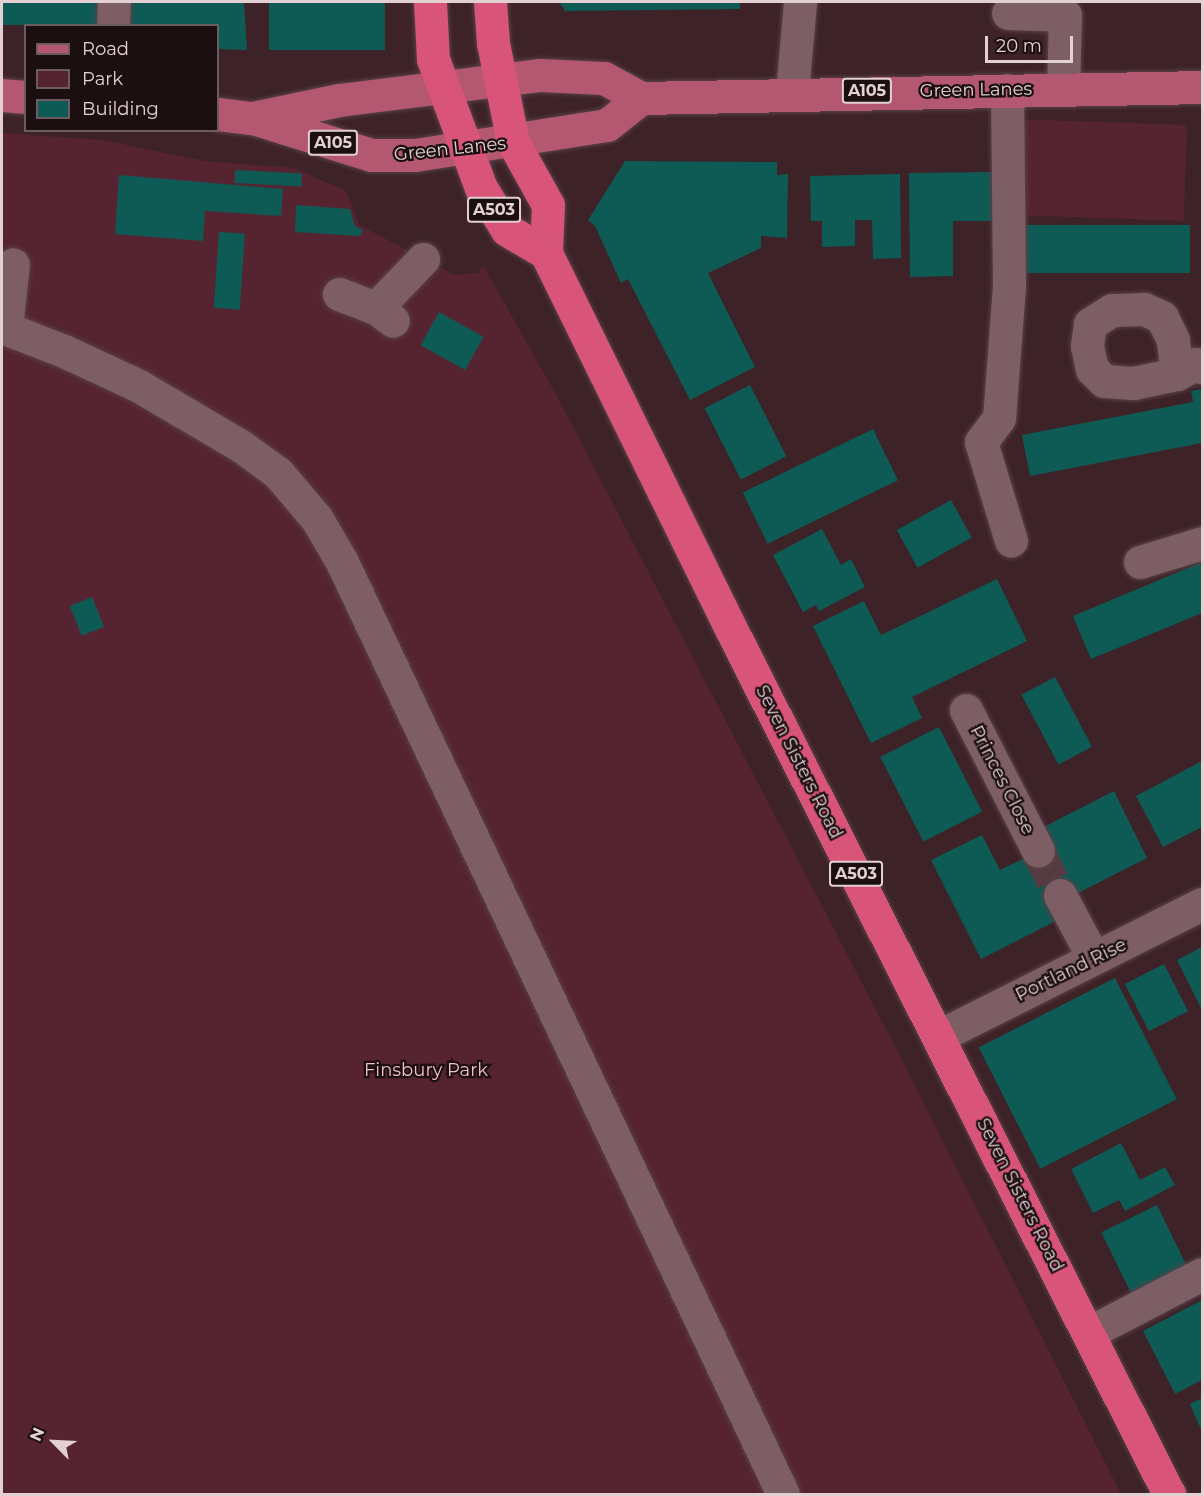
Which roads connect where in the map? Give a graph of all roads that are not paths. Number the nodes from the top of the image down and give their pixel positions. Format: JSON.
{"nodes":[{"id":1,"x":114,"y":2,"type":"edge"},
{"id":2,"x":430,"y":2,"type":"edge"},
{"id":3,"x":490,"y":2,"type":"edge"},
{"id":4,"x":800,"y":2,"type":"edge"},
{"id":5,"x":1008,"y":13,"type":"dead end"},
{"id":6,"x":113,"y":24,"type":"edge"},
{"id":7,"x":500,"y":81,"type":"junction"},
{"id":8,"x":1203,"y":87,"type":"edge"},
{"id":9,"x":443,"y":89,"type":"junction"},
{"id":10,"x":1063,"y":89,"type":"junction"},
{"id":11,"x":1007,"y":90,"type":"junction"},
{"id":12,"x":792,"y":92,"type":"junction"},
{"id":13,"x":2,"y":95,"type":"edge"},
{"id":14,"x":24,"y":97,"type":"edge"},
{"id":15,"x":641,"y":98,"type":"junction"},
{"id":16,"x":219,"y":114,"type":"edge"},
{"id":17,"x":253,"y":118,"type":"junction"},
{"id":18,"x":513,"y":142,"type":"junction"},
{"id":19,"x":464,"y":149,"type":"junction"},
{"id":20,"x":546,"y":253,"type":"junction"},
{"id":21,"x":423,"y":259,"type":"dead end"},
{"id":22,"x":13,"y":264,"type":"dead end"},
{"id":23,"x":339,"y":294,"type":"dead end"},
{"id":24,"x":4,"y":328,"type":"edge"},
{"id":25,"x":1011,"y":541,"type":"dead end"},
{"id":26,"x":1203,"y":543,"type":"edge"},
{"id":27,"x":1140,"y":562,"type":"dead end"},
{"id":28,"x":966,"y":710,"type":"dead end"},
{"id":29,"x":1038,"y":851,"type":"tunnel mouth"},
{"id":30,"x":1060,"y":895,"type":"tunnel mouth"},
{"id":31,"x":1203,"y":903,"type":"edge"},
{"id":32,"x":1093,"y":957,"type":"junction"},
{"id":33,"x":939,"y":1036,"type":"junction"},
{"id":34,"x":1203,"y":1274,"type":"edge"},
{"id":35,"x":1090,"y":1332,"type":"junction"},
{"id":36,"x":783,"y":1494,"type":"edge"},
{"id":37,"x":1169,"y":1494,"type":"edge"}],
"edges":[{"from":1,"to":6,"type":"street"},
{"from":2,"to":9,"type":"highway","number":"A503"},
{"from":3,"to":7,"type":"highway","name":"Seven Sisters Road","number":"A503"},
{"from":4,"to":12,"type":"street"},
{"from":5,"to":10,"type":"street"},
{"from":7,"to":9,"type":"main road","name":"Green Lanes","number":"A105"},
{"from":7,"to":15,"type":"main road","name":"Green Lanes","number":"A105"},
{"from":7,"to":18,"type":"highway","name":"Seven Sisters Road","number":"A503"},
{"from":8,"to":10,"type":"main road","name":"Green Lanes","number":"A105"},
{"from":9,"to":17,"type":"main road","name":"Green Lanes","number":"A105"},
{"from":9,"to":19,"type":"highway","number":"A503"},
{"from":10,"to":11,"type":"main road","name":"Green Lanes","number":"A105"},
{"from":11,"to":12,"type":"main road","name":"Green Lanes","number":"A105"},
{"from":11,"to":25,"type":"street"},
{"from":12,"to":15,"type":"main road","name":"Green Lanes","number":"A105"},
{"from":13,"to":14,"type":"main road"},
{"from":15,"to":18,"type":"main road","name":"Green Lanes","number":"A105"},
{"from":16,"to":17,"type":"main road","name":"Green Lanes","number":"A105"},
{"from":17,"to":19,"type":"main road","name":"Green Lanes","number":"A105"},
{"from":18,"to":19,"type":"main road","name":"Green Lanes","number":"A105"},
{"from":18,"to":20,"type":"highway","name":"Seven Sisters Road","number":"A503"},
{"from":19,"to":20,"type":"highway","number":"A503"},
{"from":20,"to":33,"type":"highway","name":"Seven Sisters Road","number":"A503"},
{"from":21,"to":23,"type":"street"},
{"from":22,"to":24,"type":"street"},
{"from":24,"to":36,"type":"street"},
{"from":26,"to":27,"type":"street"},
{"from":28,"to":29,"type":"street","name":"Princes Close"},
{"from":30,"to":32,"type":"street"},
{"from":31,"to":32,"type":"street","name":"Portland Rise"},
{"from":32,"to":33,"type":"street","name":"Portland Rise"},
{"from":33,"to":35,"type":"highway","name":"Seven Sisters Road","number":"A503"},
{"from":34,"to":35,"type":"street"},
{"from":35,"to":37,"type":"highway","name":"Seven Sisters Road","number":"A503"}]}
